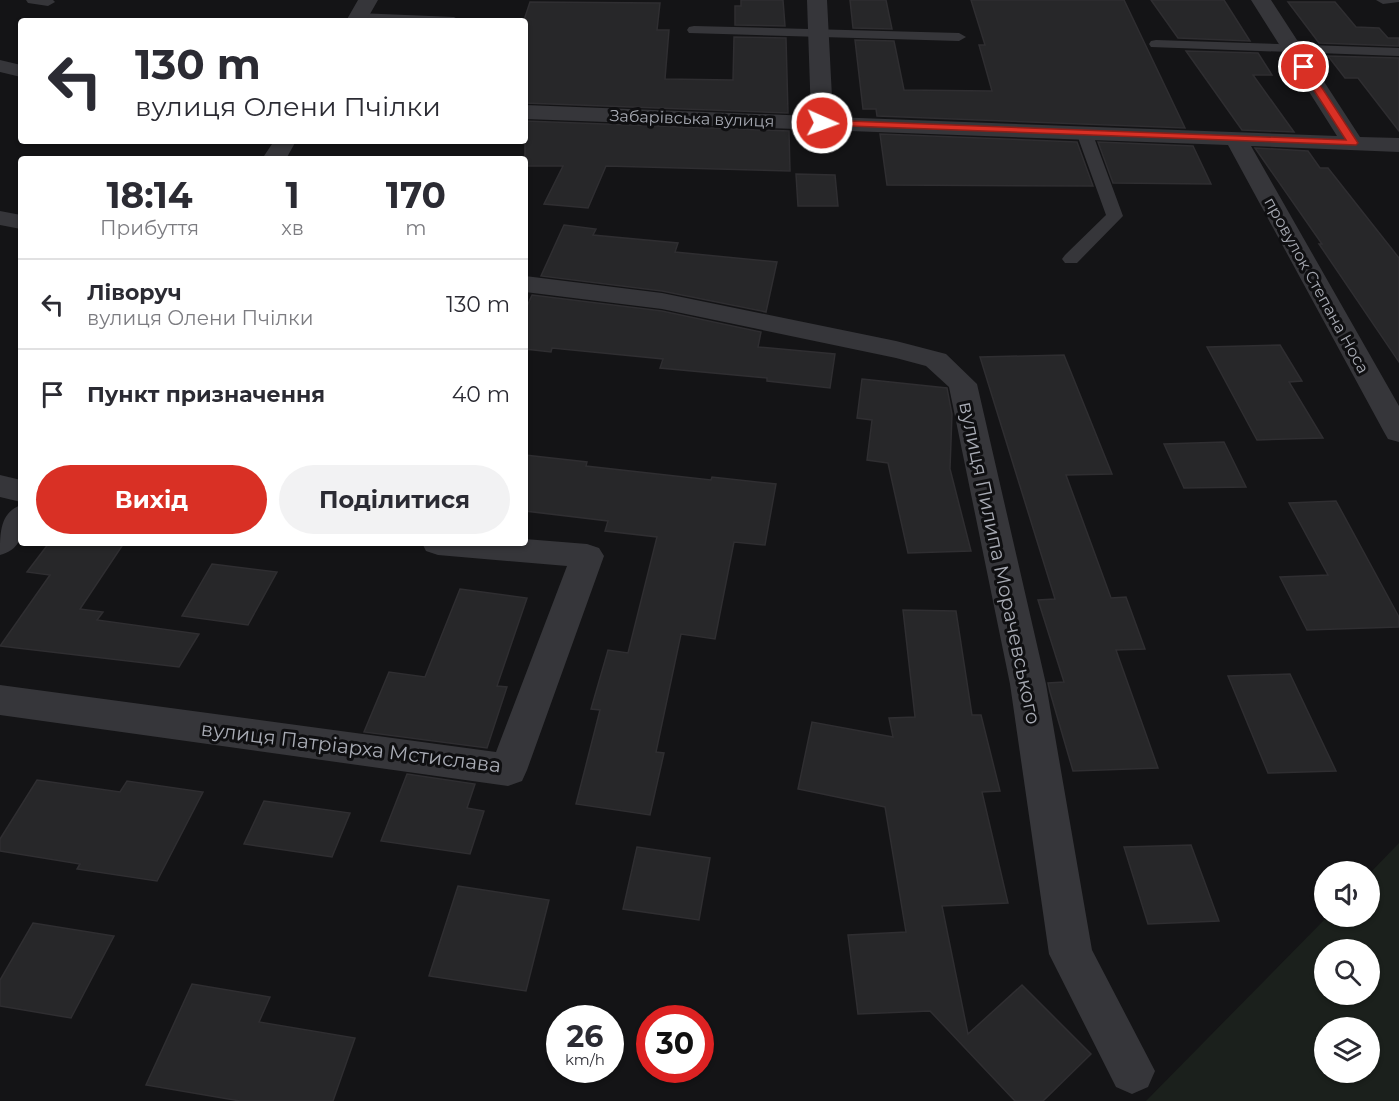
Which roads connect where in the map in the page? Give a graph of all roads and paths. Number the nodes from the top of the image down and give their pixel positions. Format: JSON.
{"nodes":[{"id":1,"x":33,"y":0,"type":"edge"},
{"id":2,"x":368,"y":0,"type":"edge"},
{"id":3,"x":817,"y":0,"type":"edge"},
{"id":4,"x":1261,"y":0,"type":"edge"},
{"id":5,"x":1383,"y":0,"type":"edge"},
{"id":6,"x":1394,"y":0,"type":"edge"},
{"id":7,"x":48,"y":2,"type":"dead end"},
{"id":8,"x":358,"y":18,"type":"edge"},
{"id":9,"x":694,"y":30,"type":"dead end"},
{"id":10,"x":818,"y":32,"type":"junction"},
{"id":11,"x":959,"y":37,"type":"dead end"},
{"id":12,"x":1156,"y":44,"type":"dead end"},
{"id":13,"x":1291,"y":47,"type":"junction"},
{"id":14,"x":1399,"y":52,"type":"edge"},
{"id":15,"x":0,"y":66,"type":"edge"},
{"id":16,"x":18,"y":70,"type":"edge"},
{"id":17,"x":528,"y":112,"type":"edge"},
{"id":18,"x":822,"y":123,"type":"junction"},
{"id":19,"x":1084,"y":132,"type":"junction"},
{"id":20,"x":1235,"y":138,"type":"junction"},
{"id":21,"x":1353,"y":143,"type":"junction"},
{"id":22,"x":1399,"y":145,"type":"edge"},
{"id":23,"x":0,"y":218,"type":"edge"},
{"id":24,"x":18,"y":221,"type":"edge"},
{"id":25,"x":1071,"y":259,"type":"dead end"},
{"id":26,"x":528,"y":284,"type":"edge"},
{"id":27,"x":1399,"y":432,"type":"edge"},
{"id":28,"x":0,"y":486,"type":"edge"},
{"id":29,"x":18,"y":490,"type":"edge"},
{"id":30,"x":18,"y":520,"type":"edge"},
{"id":31,"x":0,"y":543,"type":"edge"},
{"id":32,"x":472,"y":546,"type":"edge"},
{"id":33,"x":0,"y":700,"type":"edge"},
{"id":34,"x":1132,"y":1071,"type":"dead end"}],
"edges":[{"from":1,"to":7,"type":"lane"},
{"from":2,"to":8,"type":"street"},
{"from":3,"to":10,"type":"street"},
{"from":4,"to":13,"type":"street"},
{"from":5,"to":6,"type":"lane"},
{"from":9,"to":10,"type":"lane"},
{"from":10,"to":11,"type":"lane"},
{"from":10,"to":18,"type":"street"},
{"from":12,"to":13,"type":"lane"},
{"from":13,"to":14,"type":"lane"},
{"from":13,"to":21,"type":"street"},
{"from":15,"to":16,"type":"street"},
{"from":17,"to":18,"type":"street","name":"Забарівська вулиця"},
{"from":18,"to":19,"type":"street","name":"Забарівська вулиця"},
{"from":19,"to":20,"type":"street","name":"Забарівська вулиця"},
{"from":19,"to":25,"type":"lane"},
{"from":20,"to":21,"type":"street","name":"Забарівська вулиця"},
{"from":20,"to":27,"type":"street","name":"провулок Степана Носа"},
{"from":21,"to":22,"type":"street","name":"Забарівська вулиця"},
{"from":23,"to":24,"type":"street"},
{"from":26,"to":34,"type":"street","name":"вулиця Пилипа Морачевського"},
{"from":28,"to":29,"type":"street"},
{"from":30,"to":31,"type":"street"},
{"from":32,"to":33,"type":"street","name":"вулиця Патріарха Мстислава"}]}
